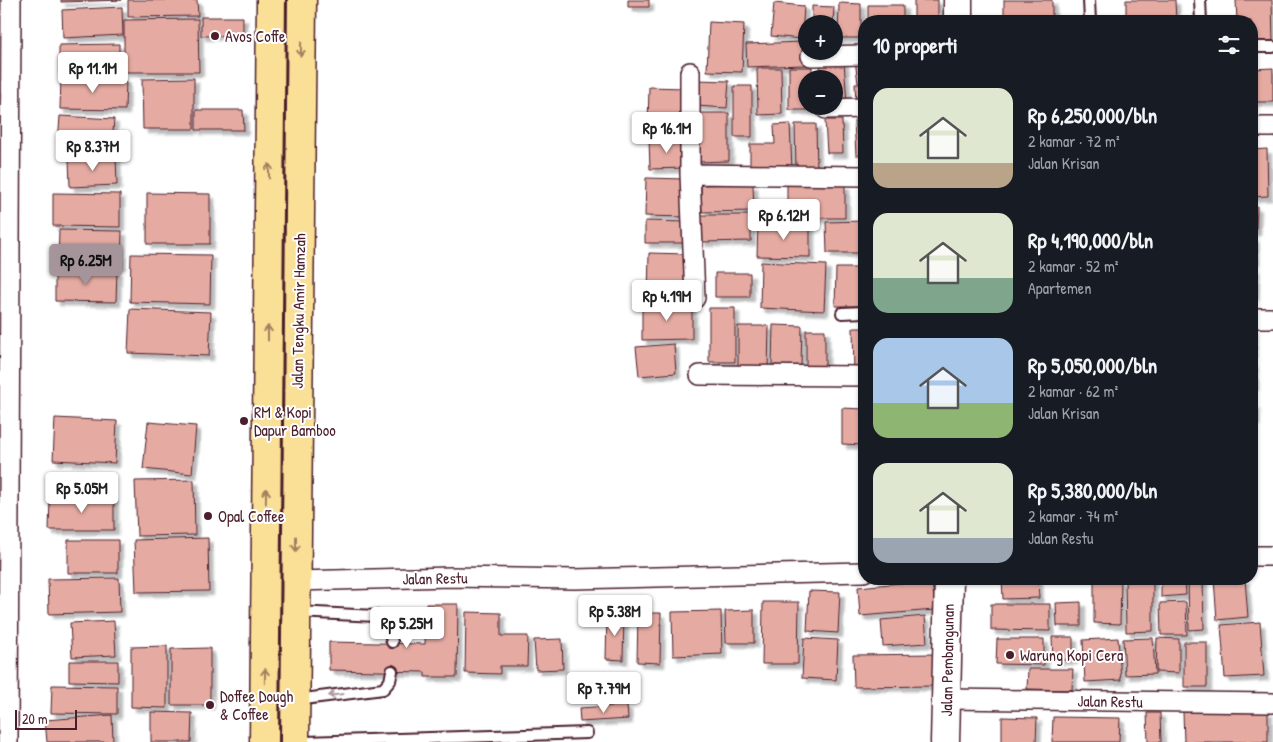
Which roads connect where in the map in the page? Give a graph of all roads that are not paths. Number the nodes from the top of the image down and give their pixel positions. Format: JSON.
{"nodes":[{"id":1,"x":11,"y":0,"type":"edge"},
{"id":2,"x":271,"y":0,"type":"edge"},
{"id":3,"x":302,"y":0,"type":"edge"},
{"id":4,"x":958,"y":0,"type":"edge"},
{"id":5,"x":1089,"y":0,"type":"edge"},
{"id":6,"x":1200,"y":0,"type":"edge"},
{"id":7,"x":958,"y":15,"type":"edge"},
{"id":8,"x":1090,"y":15,"type":"edge"},
{"id":9,"x":1201,"y":15,"type":"edge"},
{"id":10,"x":1258,"y":47,"type":"edge"},
{"id":11,"x":1273,"y":47,"type":"edge"},
{"id":12,"x":843,"y":55,"type":"edge"},
{"id":13,"x":858,"y":55,"type":"edge"},
{"id":14,"x":5,"y":68,"type":"edge"},
{"id":15,"x":690,"y":72,"type":"dead end"},
{"id":16,"x":858,"y":108,"type":"edge"},
{"id":17,"x":843,"y":109,"type":"edge"},
{"id":18,"x":1258,"y":127,"type":"edge"},
{"id":19,"x":1273,"y":127,"type":"edge"},
{"id":20,"x":690,"y":174,"type":"junction"},
{"id":21,"x":858,"y":176,"type":"edge"},
{"id":22,"x":695,"y":298,"type":"dead end"},
{"id":23,"x":858,"y":312,"type":"edge"},
{"id":24,"x":842,"y":313,"type":"dead end"},
{"id":25,"x":1258,"y":318,"type":"edge"},
{"id":26,"x":1273,"y":318,"type":"edge"},
{"id":27,"x":700,"y":375,"type":"dead end"},
{"id":28,"x":858,"y":376,"type":"edge"},
{"id":29,"x":267,"y":425,"type":"junction"},
{"id":30,"x":296,"y":426,"type":"junction"},
{"id":31,"x":1258,"y":556,"type":"edge"},
{"id":32,"x":1273,"y":556,"type":"edge"},
{"id":33,"x":858,"y":572,"type":"edge"},
{"id":34,"x":296,"y":581,"type":"junction"},
{"id":35,"x":949,"y":585,"type":"edge"},
{"id":36,"x":296,"y":612,"type":"junction"},
{"id":37,"x":392,"y":642,"type":"dead end"},
{"id":38,"x":392,"y":671,"type":"dead end"},
{"id":39,"x":946,"y":699,"type":"junction"},
{"id":40,"x":295,"y":700,"type":"junction"},
{"id":41,"x":1273,"y":703,"type":"edge"},
{"id":42,"x":587,"y":733,"type":"dead end"},
{"id":43,"x":8,"y":742,"type":"edge"},
{"id":44,"x":264,"y":742,"type":"edge"},
{"id":45,"x":295,"y":742,"type":"edge"},
{"id":46,"x":306,"y":742,"type":"edge"},
{"id":47,"x":946,"y":742,"type":"edge"}],
"edges":[{"from":1,"to":14,"type":"street"},
{"from":29,"to":2,"type":"main road","name":"Jalan Tengku Amir Hamzah","one_way":true},
{"from":3,"to":30,"type":"main road","name":"Jalan Tengku Amir Hamzah","one_way":true},
{"from":4,"to":7,"type":"street"},
{"from":5,"to":8,"type":"lane"},
{"from":6,"to":9,"type":"lane"},
{"from":10,"to":11,"type":"lane"},
{"from":12,"to":13,"type":"street"},
{"from":14,"to":43,"type":"street"},
{"from":15,"to":20,"type":"street"},
{"from":16,"to":17,"type":"street"},
{"from":18,"to":19,"type":"street"},
{"from":20,"to":21,"type":"street"},
{"from":20,"to":22,"type":"street"},
{"from":23,"to":24,"type":"lane"},
{"from":25,"to":26,"type":"street"},
{"from":27,"to":28,"type":"street"},
{"from":29,"to":30,"type":"main road"},
{"from":44,"to":29,"type":"main road","name":"Jalan Tengku Amir Hamzah","one_way":true},
{"from":30,"to":34,"type":"main road","name":"Jalan Tengku Amir Hamzah","one_way":true},
{"from":31,"to":32,"type":"street"},
{"from":33,"to":34,"type":"street","name":"Jalan Restu"},
{"from":34,"to":36,"type":"main road","name":"Jalan Tengku Amir Hamzah"},
{"from":35,"to":39,"type":"street","name":"Jalan Pembangunan"},
{"from":36,"to":37,"type":"lane"},
{"from":36,"to":40,"type":"main road","name":"Jalan Tengku Amir Hamzah"},
{"from":38,"to":40,"type":"lane","one_way":true},
{"from":39,"to":41,"type":"street","name":"Jalan Restu"},
{"from":39,"to":47,"type":"street","name":"Jalan Pembangunan"},
{"from":40,"to":45,"type":"main road","name":"Jalan Tengku Amir Hamzah"},
{"from":42,"to":46,"type":"lane"}]}
